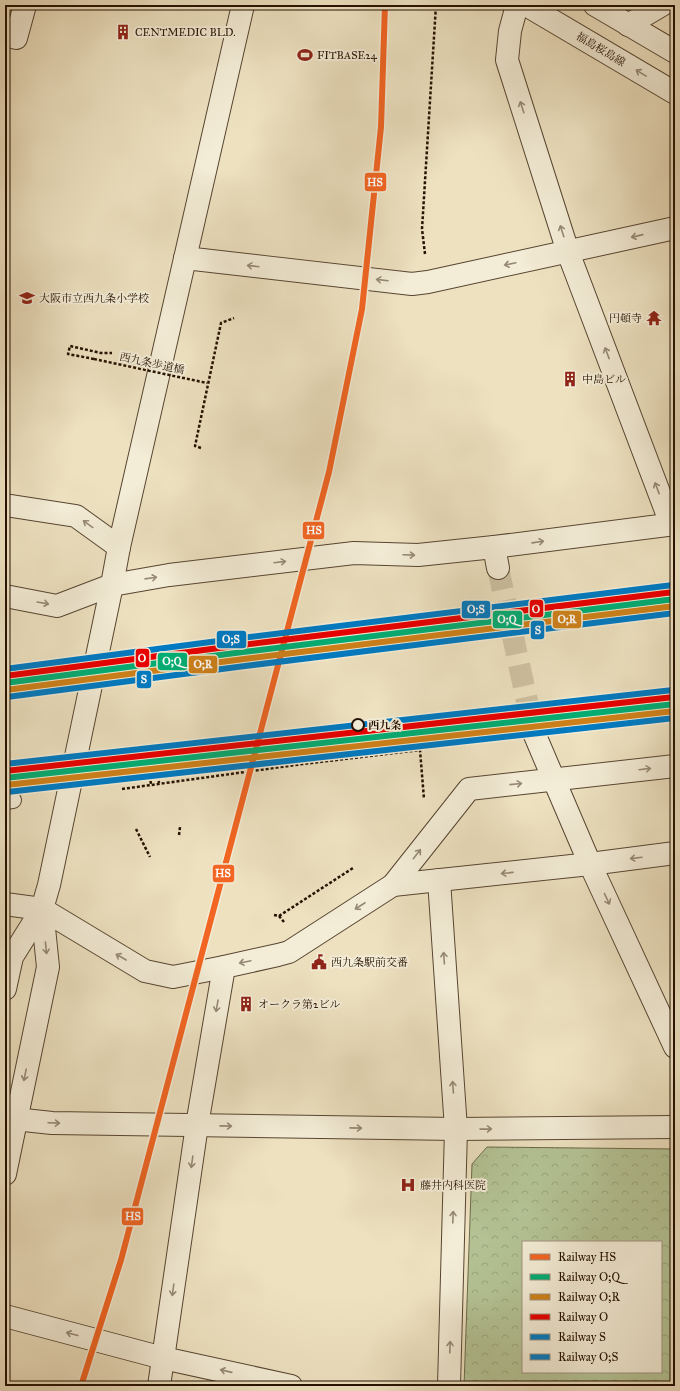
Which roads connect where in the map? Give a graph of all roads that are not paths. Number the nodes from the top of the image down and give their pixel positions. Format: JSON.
{"nodes":[{"id":1,"x":25,"y":5,"type":"edge"},
{"id":2,"x":243,"y":5,"type":"edge"},
{"id":3,"x":517,"y":5,"type":"edge"},
{"id":4,"x":526,"y":5,"type":"edge"},
{"id":5,"x":595,"y":5,"type":"edge"},
{"id":6,"x":662,"y":5,"type":"edge"},
{"id":7,"x":628,"y":24,"type":"junction"},
{"id":8,"x":16,"y":38,"type":"dead end"},
{"id":9,"x":675,"y":52,"type":"edge"},
{"id":10,"x":675,"y":93,"type":"edge"},
{"id":11,"x":675,"y":228,"type":"edge"},
{"id":12,"x":568,"y":252,"type":"junction"},
{"id":13,"x":185,"y":258,"type":"junction"},
{"id":14,"x":5,"y":505,"type":"edge"},
{"id":15,"x":673,"y":524,"type":"edge"},
{"id":16,"x":119,"y":547,"type":"junction"},
{"id":17,"x":112,"y":585,"type":"junction"},
{"id":18,"x":5,"y":596,"type":"edge"},
{"id":19,"x":534,"y":733,"type":"tunnel mouth"},
{"id":20,"x":675,"y":766,"type":"edge"},
{"id":21,"x":554,"y":780,"type":"junction"},
{"id":22,"x":675,"y":853,"type":"edge"},
{"id":23,"x":590,"y":864,"type":"junction"},
{"id":24,"x":439,"y":880,"type":"junction"},
{"id":25,"x":393,"y":885,"type":"junction"},
{"id":26,"x":5,"y":904,"type":"edge"},
{"id":27,"x":42,"y":909,"type":"junction"},
{"id":28,"x":224,"y":967,"type":"junction"},
{"id":29,"x":5,"y":988,"type":"edge"},
{"id":30,"x":675,"y":1047,"type":"edge"},
{"id":31,"x":10,"y":1119,"type":"edge"},
{"id":32,"x":197,"y":1126,"type":"junction"},
{"id":33,"x":675,"y":1126,"type":"edge"},
{"id":34,"x":456,"y":1129,"type":"junction"},
{"id":35,"x":5,"y":1174,"type":"edge"},
{"id":36,"x":5,"y":1316,"type":"edge"},
{"id":37,"x":163,"y":1358,"type":"junction"},
{"id":38,"x":159,"y":1386,"type":"edge"},
{"id":39,"x":291,"y":1386,"type":"edge"},
{"id":40,"x":449,"y":1386,"type":"edge"}],
"edges":[{"from":1,"to":8,"type":"street"},
{"from":2,"to":13,"type":"street"},
{"from":12,"to":3,"type":"street","one_way":true},
{"from":10,"to":4,"type":"street","name":"福島桜島線","one_way":true},
{"from":5,"to":7,"type":"street"},
{"from":6,"to":7,"type":"street"},
{"from":7,"to":9,"type":"street"},
{"from":11,"to":12,"type":"street","one_way":true},
{"from":12,"to":13,"type":"street","one_way":true},
{"from":15,"to":12,"type":"street","one_way":true},
{"from":13,"to":16,"type":"street"},
{"from":16,"to":14,"type":"street","one_way":true},
{"from":17,"to":15,"type":"street","one_way":true},
{"from":16,"to":17,"type":"street"},
{"from":18,"to":17,"type":"street","one_way":true},
{"from":17,"to":27,"type":"street"},
{"from":19,"to":21,"type":"street"},
{"from":21,"to":20,"type":"street","one_way":true},
{"from":21,"to":23,"type":"street"},
{"from":25,"to":21,"type":"street","one_way":true},
{"from":22,"to":23,"type":"street","one_way":true},
{"from":23,"to":24,"type":"street","one_way":true},
{"from":23,"to":30,"type":"street","one_way":true},
{"from":24,"to":25,"type":"street"},
{"from":34,"to":24,"type":"street","one_way":true},
{"from":25,"to":28,"type":"street","one_way":true},
{"from":26,"to":27,"type":"street"},
{"from":28,"to":27,"type":"street","one_way":true},
{"from":27,"to":29,"type":"street"},
{"from":27,"to":31,"type":"street","one_way":true},
{"from":28,"to":32,"type":"street","one_way":true},
{"from":31,"to":32,"type":"street","one_way":true},
{"from":31,"to":35,"type":"street"},
{"from":32,"to":34,"type":"street","one_way":true},
{"from":32,"to":37,"type":"street","one_way":true},
{"from":34,"to":33,"type":"street","one_way":true},
{"from":40,"to":34,"type":"street","one_way":true},
{"from":37,"to":36,"type":"street","one_way":true},
{"from":37,"to":38,"type":"street"},
{"from":39,"to":37,"type":"street","one_way":true}]}
